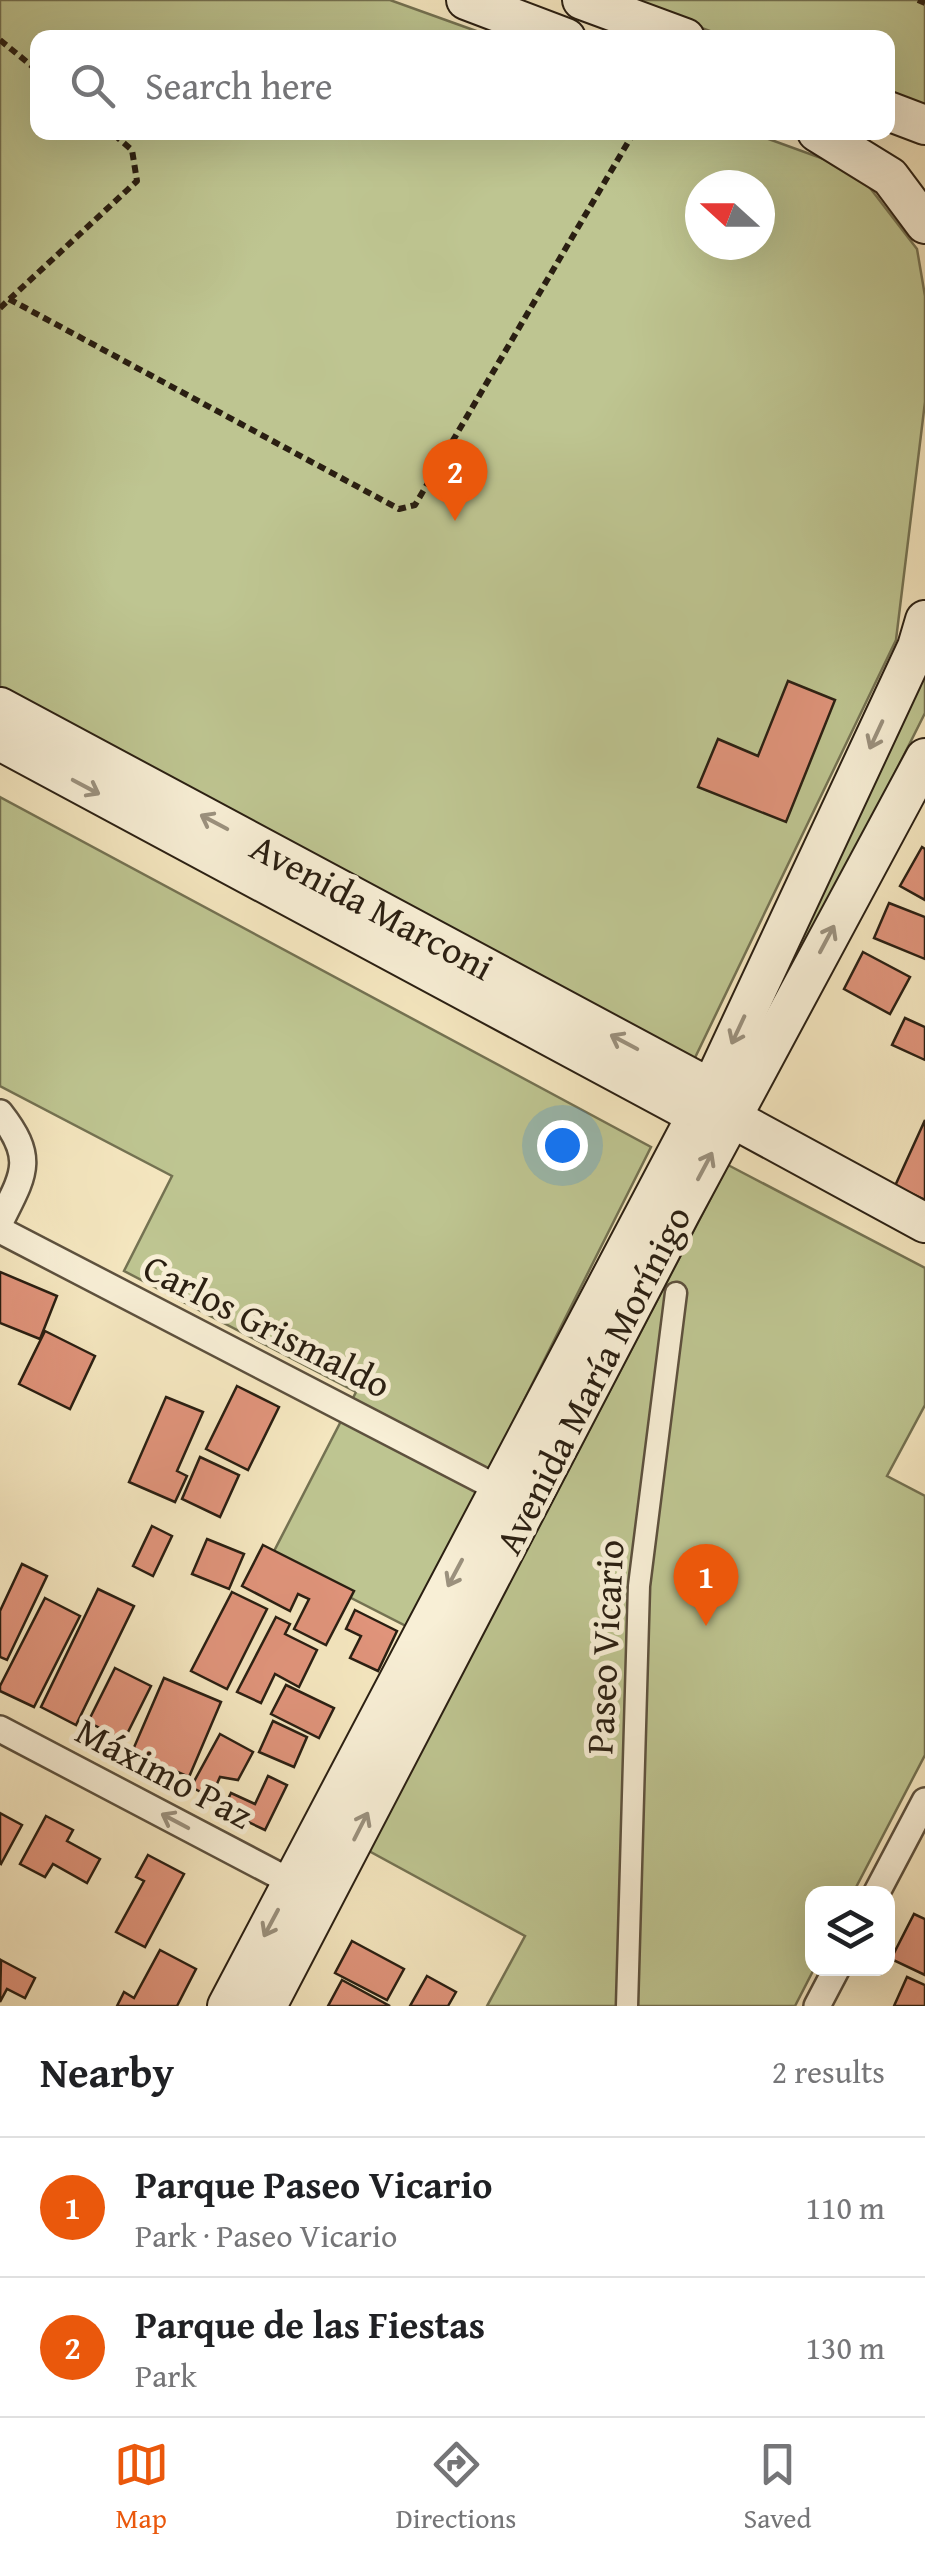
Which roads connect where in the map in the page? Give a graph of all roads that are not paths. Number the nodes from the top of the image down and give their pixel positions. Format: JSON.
{"nodes":[{"id":1,"x":466,"y":0,"type":"edge"},
{"id":2,"x":582,"y":0,"type":"edge"},
{"id":3,"x":545,"y":30,"type":"edge"},
{"id":4,"x":663,"y":30,"type":"edge"},
{"id":5,"x":895,"y":114,"type":"edge"},
{"id":6,"x":925,"y":125,"type":"edge"},
{"id":7,"x":830,"y":140,"type":"edge"},
{"id":8,"x":925,"y":224,"type":"edge"},
{"id":9,"x":925,"y":620,"type":"edge"},
{"id":10,"x":0,"y":708,"type":"edge"},
{"id":11,"x":0,"y":741,"type":"edge"},
{"id":12,"x":925,"y":758,"type":"edge"},
{"id":13,"x":712,"y":1107,"type":"junction"},
{"id":14,"x":0,"y":1114,"type":"edge"},
{"id":15,"x":0,"y":1222,"type":"edge"},
{"id":16,"x":925,"y":1222,"type":"edge"},
{"id":17,"x":0,"y":1230,"type":"edge"},
{"id":18,"x":676,"y":1293,"type":"dead end"},
{"id":19,"x":500,"y":1489,"type":"junction"},
{"id":20,"x":0,"y":1729,"type":"edge"},
{"id":21,"x":925,"y":1801,"type":"edge"},
{"id":22,"x":293,"y":1883,"type":"junction"},
{"id":23,"x":880,"y":1886,"type":"edge"},
{"id":24,"x":833,"y":1976,"type":"edge"},
{"id":25,"x":228,"y":2006,"type":"edge"},
{"id":26,"x":268,"y":2006,"type":"edge"},
{"id":27,"x":627,"y":2006,"type":"edge"},
{"id":28,"x":817,"y":2006,"type":"edge"}],
"edges":[{"from":1,"to":3,"type":"main road"},
{"from":2,"to":4,"type":"main road"},
{"from":5,"to":6,"type":"main road"},
{"from":7,"to":8,"type":"main road"},
{"from":9,"to":13,"type":"main road","name":"Avenida María Morínigo","one_way":true},
{"from":13,"to":10,"type":"main road","name":"Avenida Marconi","one_way":true},
{"from":11,"to":13,"type":"main road","name":"Avenida Marconi","one_way":true},
{"from":13,"to":12,"type":"main road","name":"Avenida María Morínigo","one_way":true},
{"from":13,"to":16,"type":"main road","name":"Avenida Marconi"},
{"from":13,"to":19,"type":"main road","name":"Avenida María Morínigo"},
{"from":26,"to":13,"type":"main road","name":"Avenida María Morínigo","one_way":true},
{"from":14,"to":15,"type":"street"},
{"from":17,"to":19,"type":"street","name":"Carlos Grismaldo"},
{"from":18,"to":27,"type":"street","name":"Paseo Vicario"},
{"from":19,"to":22,"type":"main road","name":"Avenida María Morínigo","one_way":true},
{"from":22,"to":20,"type":"street","name":"Máximo Paz","one_way":true},
{"from":21,"to":23,"type":"street"},
{"from":22,"to":25,"type":"main road","name":"Avenida María Morínigo","one_way":true},
{"from":24,"to":28,"type":"street"}]}
